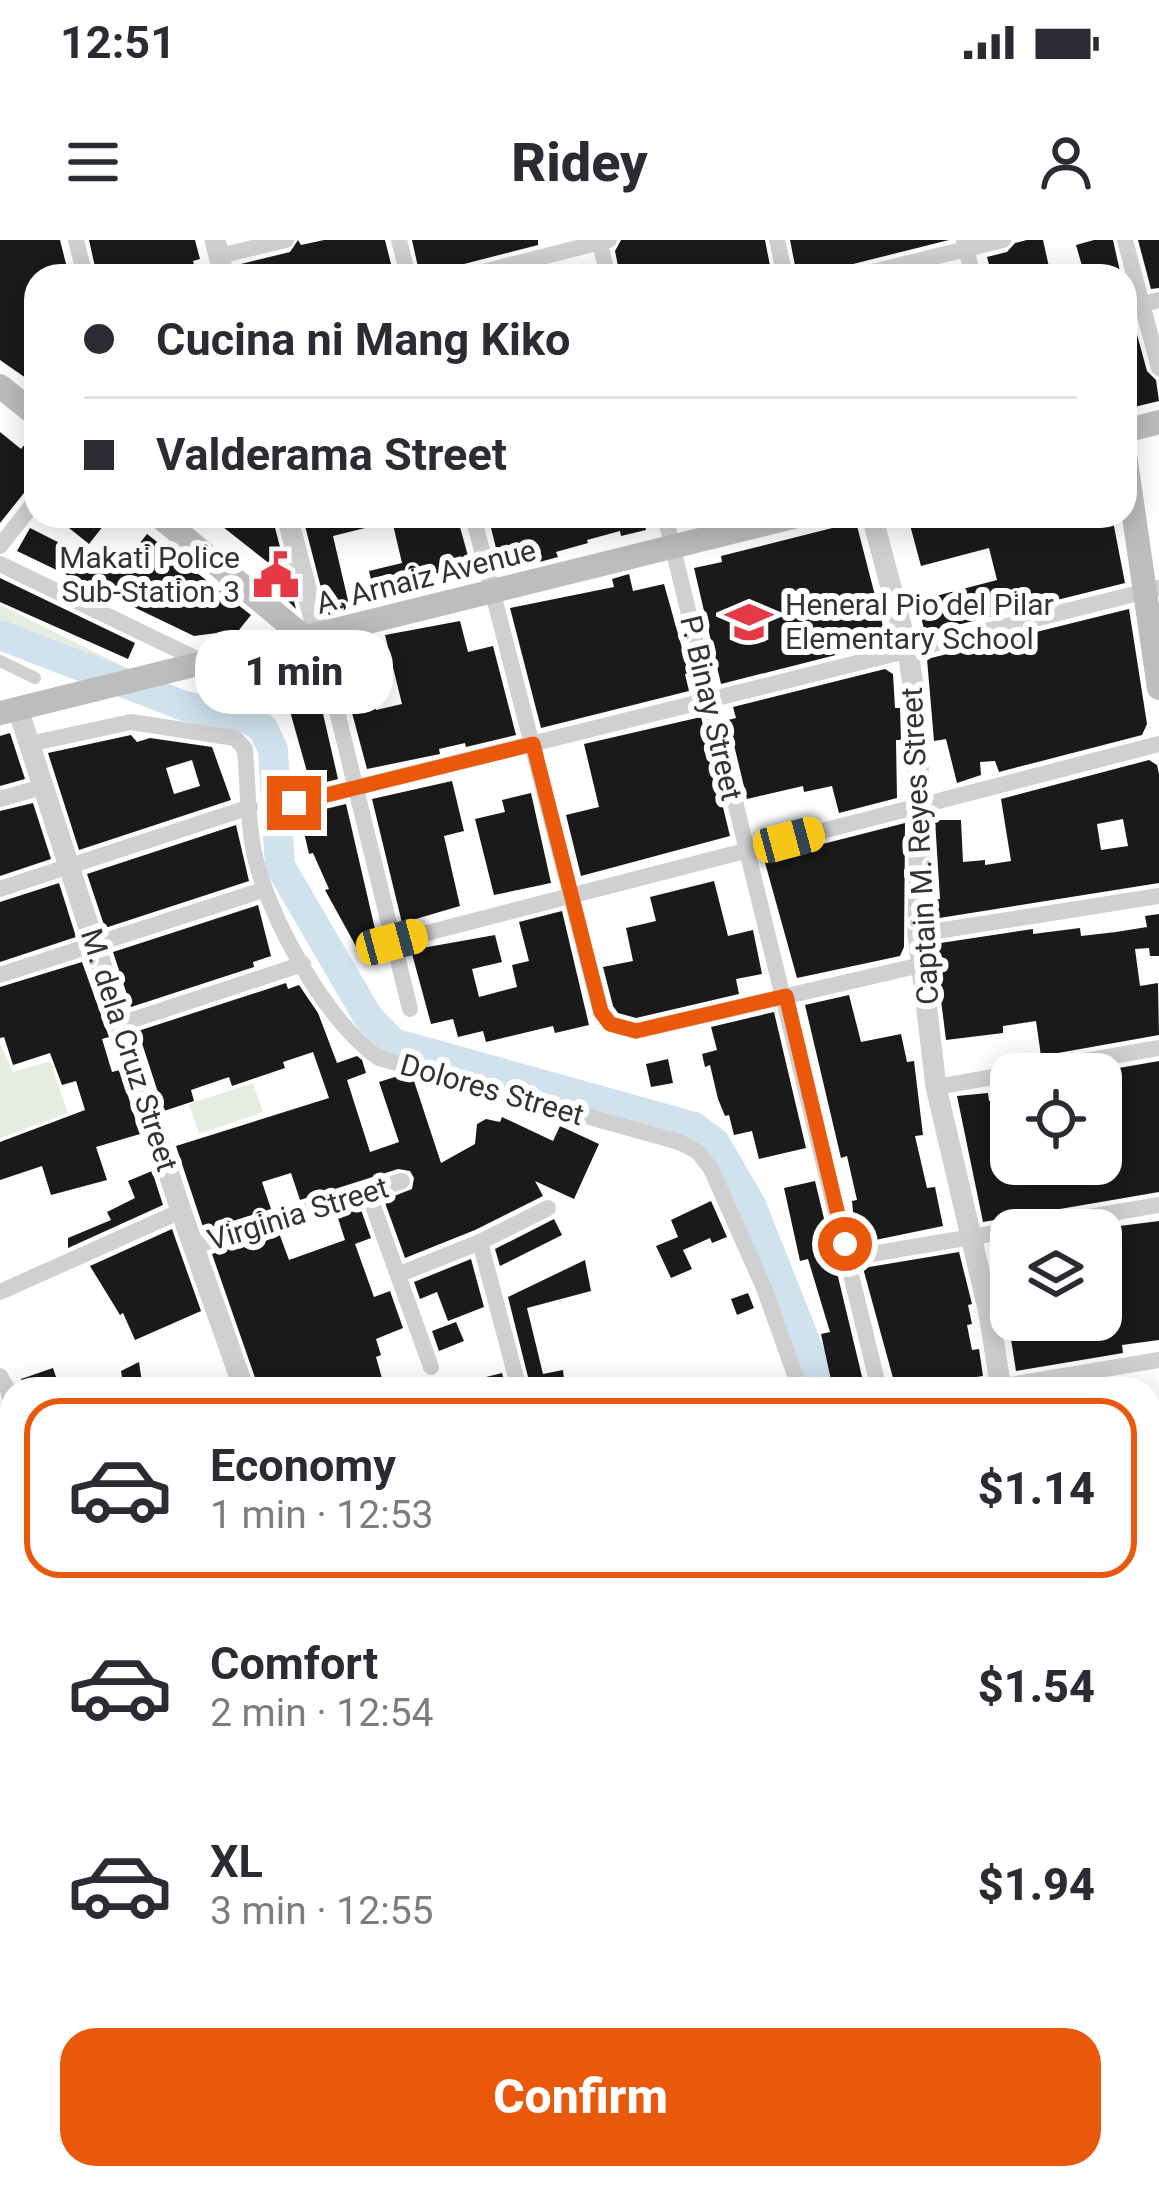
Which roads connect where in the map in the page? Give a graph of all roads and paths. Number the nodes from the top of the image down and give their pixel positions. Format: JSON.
{"nodes":[{"id":1,"x":286,"y":240,"type":"edge"},
{"id":2,"x":1003,"y":240,"type":"edge"},
{"id":3,"x":602,"y":241,"type":"edge"},
{"id":4,"x":965,"y":245,"type":"edge"},
{"id":5,"x":219,"y":257,"type":"edge"},
{"id":6,"x":513,"y":264,"type":"edge"},
{"id":7,"x":898,"y":264,"type":"edge"},
{"id":8,"x":1142,"y":304,"type":"edge"},
{"id":9,"x":1159,"y":368,"type":"edge"},
{"id":10,"x":0,"y":386,"type":"edge"},
{"id":11,"x":24,"y":405,"type":"edge"},
{"id":12,"x":24,"y":515,"type":"edge"},
{"id":13,"x":1137,"y":515,"type":"edge"},
{"id":14,"x":174,"y":528,"type":"edge"},
{"id":15,"x":295,"y":528,"type":"edge"},
{"id":16,"x":476,"y":528,"type":"edge"},
{"id":17,"x":668,"y":528,"type":"edge"},
{"id":18,"x":749,"y":528,"type":"edge"},
{"id":19,"x":875,"y":528,"type":"edge"},
{"id":20,"x":0,"y":546,"type":"edge"},
{"id":21,"x":673,"y":547,"type":"junction"},
{"id":22,"x":0,"y":564,"type":"edge"},
{"id":23,"x":1152,"y":590,"type":"edge"},
{"id":24,"x":493,"y":591,"type":"junction"},
{"id":25,"x":312,"y":636,"type":"junction"},
{"id":26,"x":908,"y":651,"type":"junction"},
{"id":27,"x":0,"y":661,"type":"edge"},
{"id":28,"x":203,"y":662,"type":"junction"},
{"id":29,"x":35,"y":678,"type":"dead end"},
{"id":30,"x":1159,"y":688,"type":"edge"},
{"id":31,"x":709,"y":702,"type":"junction"},
{"id":32,"x":9,"y":711,"type":"edge"},
{"id":33,"x":29,"y":744,"type":"junction"},
{"id":34,"x":533,"y":744,"type":"junction"},
{"id":35,"x":1159,"y":744,"type":"edge"},
{"id":36,"x":42,"y":787,"type":"junction"},
{"id":37,"x":355,"y":788,"type":"junction"},
{"id":38,"x":0,"y":799,"type":"edge"},
{"id":39,"x":294,"y":803,"type":"dead end"},
{"id":40,"x":920,"y":806,"type":"junction"},
{"id":41,"x":250,"y":807,"type":"junction"},
{"id":42,"x":745,"y":851,"type":"junction"},
{"id":43,"x":69,"y":868,"type":"junction"},
{"id":44,"x":0,"y":889,"type":"edge"},
{"id":45,"x":263,"y":890,"type":"junction"},
{"id":46,"x":572,"y":895,"type":"junction"},
{"id":47,"x":1159,"y":896,"type":"edge"},
{"id":48,"x":918,"y":934,"type":"junction"},
{"id":49,"x":392,"y":942,"type":"junction"},
{"id":50,"x":95,"y":945,"type":"junction"},
{"id":51,"x":303,"y":964,"type":"junction"},
{"id":52,"x":922,"y":965,"type":"junction"},
{"id":53,"x":0,"y":975,"type":"edge"},
{"id":54,"x":786,"y":996,"type":"junction"},
{"id":55,"x":410,"y":1009,"type":"dead end"},
{"id":56,"x":120,"y":1024,"type":"junction"},
{"id":57,"x":1159,"y":1048,"type":"edge"},
{"id":58,"x":936,"y":1087,"type":"junction"},
{"id":59,"x":402,"y":1181,"type":"dead end"},
{"id":60,"x":368,"y":1192,"type":"junction"},
{"id":61,"x":1159,"y":1205,"type":"edge"},
{"id":62,"x":548,"y":1208,"type":"dead end"},
{"id":63,"x":181,"y":1210,"type":"junction"},
{"id":64,"x":970,"y":1236,"type":"junction"},
{"id":65,"x":480,"y":1242,"type":"junction"},
{"id":66,"x":194,"y":1246,"type":"junction"},
{"id":67,"x":848,"y":1258,"type":"junction"},
{"id":68,"x":400,"y":1274,"type":"junction"},
{"id":69,"x":0,"y":1292,"type":"edge"},
{"id":70,"x":1159,"y":1360,"type":"edge"},
{"id":71,"x":431,"y":1367,"type":"dead end"},
{"id":72,"x":240,"y":1377,"type":"edge"},
{"id":73,"x":516,"y":1377,"type":"edge"},
{"id":74,"x":796,"y":1377,"type":"edge"},
{"id":75,"x":876,"y":1377,"type":"edge"},
{"id":76,"x":995,"y":1377,"type":"edge"},
{"id":77,"x":1060,"y":1377,"type":"edge"}],
"edges":[{"from":1,"to":5,"type":"street"},
{"from":2,"to":4,"type":"street"},
{"from":3,"to":6,"type":"street"},
{"from":4,"to":7,"type":"street"},
{"from":8,"to":9,"type":"street"},
{"from":10,"to":11,"type":"main road"},
{"from":12,"to":20,"type":"street"},
{"from":13,"to":23,"type":"main road"},
{"from":14,"to":25,"type":"main road"},
{"from":15,"to":25,"type":"street"},
{"from":16,"to":24,"type":"street"},
{"from":17,"to":21,"type":"street","name":"P. Binay Street"},
{"from":18,"to":21,"type":"main road","name":"A. Arnaiz Avenue"},
{"from":19,"to":26,"type":"street","name":"Captain M. Reyes Street"},
{"from":21,"to":24,"type":"main road","name":"A. Arnaiz Avenue"},
{"from":21,"to":31,"type":"street","name":"P. Binay Street"},
{"from":22,"to":28,"type":"street"},
{"from":23,"to":26,"type":"street"},
{"from":23,"to":30,"type":"main road"},
{"from":24,"to":25,"type":"main road","name":"A. Arnaiz Avenue"},
{"from":24,"to":34,"type":"street"},
{"from":25,"to":28,"type":"main road","name":"A. Arnaiz Avenue"},
{"from":25,"to":37,"type":"street"},
{"from":26,"to":31,"type":"street"},
{"from":26,"to":40,"type":"street","name":"Captain M. Reyes Street"},
{"from":27,"to":29,"type":"street"},
{"from":28,"to":32,"type":"main road","name":"A. Arnaiz Avenue"},
{"from":31,"to":34,"type":"street"},
{"from":31,"to":42,"type":"street","name":"P. Binay Street"},
{"from":32,"to":33,"type":"street","name":"M. dela Cruz Street"},
{"from":33,"to":36,"type":"street","name":"M. dela Cruz Street"},
{"from":33,"to":41,"type":"street","name":"Dolores Street"},
{"from":34,"to":37,"type":"street"},
{"from":34,"to":46,"type":"street"},
{"from":35,"to":40,"type":"street"},
{"from":36,"to":38,"type":"street"},
{"from":36,"to":43,"type":"street","name":"M. dela Cruz Street"},
{"from":37,"to":39,"type":"street"},
{"from":37,"to":49,"type":"street"},
{"from":40,"to":42,"type":"street"},
{"from":40,"to":48,"type":"street","name":"Captain M. Reyes Street"},
{"from":41,"to":43,"type":"street"},
{"from":41,"to":45,"type":"street","name":"Dolores Street"},
{"from":42,"to":46,"type":"street"},
{"from":42,"to":54,"type":"street","name":"P. Binay Street"},
{"from":43,"to":44,"type":"street"},
{"from":43,"to":50,"type":"street","name":"M. dela Cruz Street"},
{"from":45,"to":50,"type":"street"},
{"from":45,"to":51,"type":"street","name":"Dolores Street"},
{"from":46,"to":49,"type":"street"},
{"from":46,"to":54,"type":"street"},
{"from":47,"to":48,"type":"street"},
{"from":48,"to":52,"type":"street","name":"Captain M. Reyes Street"},
{"from":49,"to":55,"type":"street"},
{"from":50,"to":53,"type":"street"},
{"from":50,"to":56,"type":"street","name":"M. dela Cruz Street"},
{"from":51,"to":56,"type":"street"},
{"from":51,"to":74,"type":"street","name":"Dolores Street"},
{"from":52,"to":54,"type":"street"},
{"from":52,"to":58,"type":"street","name":"Captain M. Reyes Street"},
{"from":54,"to":67,"type":"street","name":"P. Binay Street"},
{"from":56,"to":63,"type":"street","name":"M. dela Cruz Street"},
{"from":57,"to":58,"type":"street"},
{"from":58,"to":64,"type":"street","name":"Captain M. Reyes Street"},
{"from":59,"to":60,"type":"street","name":"Virginia Street"},
{"from":60,"to":66,"type":"street","name":"Virginia Street"},
{"from":60,"to":68,"type":"street"},
{"from":61,"to":64,"type":"street"},
{"from":62,"to":65,"type":"street"},
{"from":63,"to":66,"type":"street","name":"M. dela Cruz Street"},
{"from":63,"to":69,"type":"street"},
{"from":64,"to":67,"type":"street"},
{"from":64,"to":76,"type":"street","name":"Captain M. Reyes Street"},
{"from":65,"to":68,"type":"street"},
{"from":65,"to":73,"type":"street"},
{"from":66,"to":72,"type":"street","name":"M. dela Cruz Street"},
{"from":67,"to":75,"type":"street","name":"P. Binay Street"},
{"from":68,"to":71,"type":"street"},
{"from":70,"to":77,"type":"street"}]}
